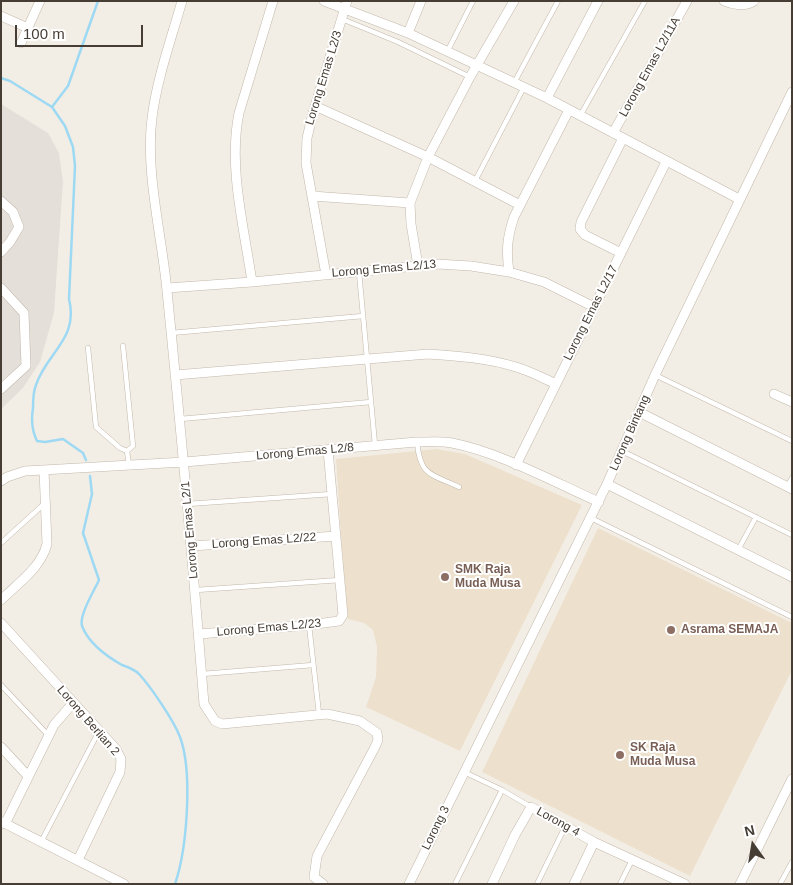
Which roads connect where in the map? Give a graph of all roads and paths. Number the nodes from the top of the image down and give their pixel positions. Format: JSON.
{"nodes":[{"id":1,"x":40,"y":1,"type":"edge"},
{"id":2,"x":182,"y":1,"type":"edge"},
{"id":3,"x":273,"y":1,"type":"edge"},
{"id":4,"x":324,"y":1,"type":"edge"},
{"id":5,"x":421,"y":1,"type":"edge"},
{"id":6,"x":473,"y":1,"type":"edge"},
{"id":7,"x":514,"y":1,"type":"edge"},
{"id":8,"x":558,"y":1,"type":"edge"},
{"id":9,"x":598,"y":1,"type":"edge"},
{"id":10,"x":644,"y":1,"type":"edge"},
{"id":11,"x":687,"y":1,"type":"edge"},
{"id":12,"x":724,"y":1,"type":"edge"},
{"id":13,"x":752,"y":2,"type":"edge"},
{"id":14,"x":346,"y":5,"type":"edge"},
{"id":15,"x":1,"y":16,"type":"edge"},
{"id":16,"x":342,"y":19,"type":"junction"},
{"id":17,"x":28,"y":28,"type":"junction"},
{"id":18,"x":408,"y":32,"type":"junction"},
{"id":19,"x":21,"y":43,"type":"dead end"},
{"id":20,"x":447,"y":52,"type":"junction"},
{"id":21,"x":476,"y":66,"type":"junction"},
{"id":22,"x":470,"y":77,"type":"junction"},
{"id":23,"x":514,"y":83,"type":"junction"},
{"id":24,"x":524,"y":87,"type":"junction"},
{"id":25,"x":792,"y":92,"type":"edge"},
{"id":26,"x":547,"y":98,"type":"junction"},
{"id":27,"x":314,"y":106,"type":"junction"},
{"id":28,"x":569,"y":110,"type":"junction"},
{"id":29,"x":580,"y":116,"type":"junction"},
{"id":30,"x":613,"y":133,"type":"junction"},
{"id":31,"x":623,"y":138,"type":"junction"},
{"id":32,"x":428,"y":157,"type":"junction"},
{"id":33,"x":666,"y":162,"type":"junction"},
{"id":34,"x":475,"y":181,"type":"junction"},
{"id":35,"x":312,"y":196,"type":"junction"},
{"id":36,"x":738,"y":199,"type":"junction"},
{"id":37,"x":1,"y":201,"type":"edge"},
{"id":38,"x":410,"y":203,"type":"junction"},
{"id":39,"x":520,"y":205,"type":"junction"},
{"id":40,"x":1,"y":252,"type":"edge"},
{"id":41,"x":622,"y":253,"type":"junction"},
{"id":42,"x":418,"y":266,"type":"junction"},
{"id":43,"x":359,"y":272,"type":"junction"},
{"id":44,"x":509,"y":272,"type":"junction"},
{"id":45,"x":326,"y":275,"type":"junction"},
{"id":46,"x":252,"y":282,"type":"junction"},
{"id":47,"x":1,"y":288,"type":"edge"},
{"id":48,"x":167,"y":288,"type":"junction"},
{"id":49,"x":594,"y":307,"type":"junction"},
{"id":50,"x":363,"y":316,"type":"junction"},
{"id":51,"x":171,"y":332,"type":"junction"},
{"id":52,"x":122,"y":346,"type":"dead end"},
{"id":53,"x":88,"y":348,"type":"dead end"},
{"id":54,"x":366,"y":359,"type":"junction"},
{"id":55,"x":175,"y":375,"type":"junction"},
{"id":56,"x":655,"y":375,"type":"junction"},
{"id":57,"x":556,"y":384,"type":"junction"},
{"id":58,"x":1,"y":388,"type":"edge"},
{"id":59,"x":774,"y":394,"type":"dead end"},
{"id":60,"x":371,"y":402,"type":"junction"},
{"id":61,"x":792,"y":402,"type":"edge"},
{"id":62,"x":639,"y":412,"type":"junction"},
{"id":63,"x":180,"y":419,"type":"junction"},
{"id":64,"x":792,"y":441,"type":"edge"},
{"id":65,"x":417,"y":442,"type":"junction"},
{"id":66,"x":375,"y":446,"type":"junction"},
{"id":67,"x":328,"y":450,"type":"junction"},
{"id":68,"x":127,"y":451,"type":"junction"},
{"id":69,"x":622,"y":451,"type":"junction"},
{"id":70,"x":184,"y":462,"type":"junction"},
{"id":71,"x":129,"y":465,"type":"junction"},
{"id":72,"x":516,"y":465,"type":"junction"},
{"id":73,"x":44,"y":470,"type":"junction"},
{"id":74,"x":792,"y":478,"type":"edge"},
{"id":75,"x":1,"y":481,"type":"edge"},
{"id":76,"x":607,"y":484,"type":"junction"},
{"id":77,"x":459,"y":487,"type":"dead end"},
{"id":78,"x":789,"y":488,"type":"edge"},
{"id":79,"x":332,"y":494,"type":"junction"},
{"id":80,"x":599,"y":502,"type":"junction"},
{"id":81,"x":45,"y":503,"type":"junction"},
{"id":82,"x":187,"y":504,"type":"junction"},
{"id":83,"x":756,"y":517,"type":"junction"},
{"id":84,"x":591,"y":518,"type":"junction"},
{"id":85,"x":792,"y":534,"type":"edge"},
{"id":86,"x":336,"y":536,"type":"junction"},
{"id":87,"x":1,"y":543,"type":"edge"},
{"id":88,"x":192,"y":546,"type":"junction"},
{"id":89,"x":738,"y":550,"type":"junction"},
{"id":90,"x":792,"y":577,"type":"edge"},
{"id":91,"x":340,"y":580,"type":"junction"},
{"id":92,"x":196,"y":590,"type":"junction"},
{"id":93,"x":1,"y":600,"type":"edge"},
{"id":94,"x":792,"y":617,"type":"edge"},
{"id":95,"x":1,"y":623,"type":"edge"},
{"id":96,"x":309,"y":625,"type":"junction"},
{"id":97,"x":199,"y":634,"type":"junction"},
{"id":98,"x":313,"y":665,"type":"junction"},
{"id":99,"x":202,"y":674,"type":"junction"},
{"id":100,"x":1,"y":685,"type":"edge"},
{"id":101,"x":74,"y":703,"type":"junction"},
{"id":102,"x":319,"y":714,"type":"junction"},
{"id":103,"x":99,"y":730,"type":"junction"},
{"id":104,"x":49,"y":735,"type":"junction"},
{"id":105,"x":1,"y":746,"type":"edge"},
{"id":106,"x":464,"y":772,"type":"junction"},
{"id":107,"x":28,"y":776,"type":"junction"},
{"id":108,"x":792,"y":779,"type":"edge"},
{"id":109,"x":502,"y":790,"type":"junction"},
{"id":110,"x":789,"y":794,"type":"edge"},
{"id":111,"x":531,"y":806,"type":"junction"},
{"id":112,"x":3,"y":823,"type":"edge"},
{"id":113,"x":566,"y":826,"type":"junction"},
{"id":114,"x":41,"y":842,"type":"junction"},
{"id":115,"x":594,"y":842,"type":"junction"},
{"id":116,"x":78,"y":860,"type":"junction"},
{"id":117,"x":633,"y":860,"type":"junction"},
{"id":118,"x":792,"y":862,"type":"edge"},
{"id":119,"x":663,"y":874,"type":"junction"},
{"id":120,"x":124,"y":884,"type":"edge"},
{"id":121,"x":323,"y":884,"type":"edge"},
{"id":122,"x":409,"y":884,"type":"edge"},
{"id":123,"x":455,"y":884,"type":"edge"},
{"id":124,"x":492,"y":884,"type":"edge"},
{"id":125,"x":537,"y":884,"type":"edge"},
{"id":126,"x":574,"y":884,"type":"edge"},
{"id":127,"x":620,"y":884,"type":"edge"},
{"id":128,"x":658,"y":884,"type":"edge"},
{"id":129,"x":685,"y":884,"type":"edge"},
{"id":130,"x":740,"y":884,"type":"edge"},
{"id":131,"x":780,"y":884,"type":"edge"}],
"edges":[{"from":1,"to":17,"type":"street"},
{"from":2,"to":48,"type":"street","name":"Lorong Emas L2/1"},
{"from":3,"to":46,"type":"street"},
{"from":4,"to":14,"type":"street"},
{"from":5,"to":18,"type":"street"},
{"from":6,"to":20,"type":"lane"},
{"from":7,"to":21,"type":"street"},
{"from":8,"to":23,"type":"lane"},
{"from":9,"to":26,"type":"street"},
{"from":10,"to":29,"type":"lane"},
{"from":11,"to":30,"type":"street","name":"Lorong Emas L2/11A"},
{"from":12,"to":13,"type":"street"},
{"from":14,"to":16,"type":"street","name":"Lorong Emas L2/3"},
{"from":14,"to":18,"type":"street"},
{"from":15,"to":17,"type":"street"},
{"from":16,"to":22,"type":"lane"},
{"from":16,"to":27,"type":"street","name":"Lorong Emas L2/3"},
{"from":17,"to":19,"type":"street"},
{"from":18,"to":20,"type":"street"},
{"from":20,"to":21,"type":"street"},
{"from":21,"to":22,"type":"street"},
{"from":21,"to":23,"type":"street"},
{"from":22,"to":32,"type":"street"},
{"from":23,"to":24,"type":"street"},
{"from":24,"to":26,"type":"street"},
{"from":24,"to":34,"type":"lane"},
{"from":25,"to":36,"type":"street","name":"Lorong Bintang"},
{"from":26,"to":28,"type":"street"},
{"from":27,"to":32,"type":"street"},
{"from":27,"to":35,"type":"street","name":"Lorong Emas L2/3"},
{"from":28,"to":29,"type":"street"},
{"from":28,"to":39,"type":"street"},
{"from":29,"to":30,"type":"street"},
{"from":30,"to":31,"type":"street"},
{"from":31,"to":33,"type":"street"},
{"from":31,"to":41,"type":"street"},
{"from":32,"to":34,"type":"street"},
{"from":32,"to":38,"type":"street"},
{"from":33,"to":36,"type":"street"},
{"from":33,"to":41,"type":"street","name":"Lorong Emas L2/17"},
{"from":34,"to":39,"type":"street"},
{"from":35,"to":38,"type":"street"},
{"from":35,"to":45,"type":"street","name":"Lorong Emas L2/3"},
{"from":36,"to":56,"type":"street","name":"Lorong Bintang"},
{"from":37,"to":40,"type":"street"},
{"from":38,"to":42,"type":"street"},
{"from":39,"to":44,"type":"street"},
{"from":41,"to":49,"type":"street","name":"Lorong Emas L2/17"},
{"from":42,"to":43,"type":"street","name":"Lorong Emas L2/13"},
{"from":42,"to":44,"type":"street","name":"Lorong Emas L2/13"},
{"from":43,"to":45,"type":"street","name":"Lorong Emas L2/13"},
{"from":43,"to":50,"type":"lane"},
{"from":44,"to":49,"type":"street","name":"Lorong Emas L2/13"},
{"from":45,"to":46,"type":"street","name":"Lorong Emas L2/13"},
{"from":46,"to":48,"type":"street","name":"Lorong Emas L2/13"},
{"from":47,"to":58,"type":"street"},
{"from":48,"to":51,"type":"street","name":"Lorong Emas L2/1"},
{"from":49,"to":57,"type":"street","name":"Lorong Emas L2/17"},
{"from":50,"to":51,"type":"lane"},
{"from":50,"to":54,"type":"lane"},
{"from":51,"to":55,"type":"street","name":"Lorong Emas L2/1"},
{"from":52,"to":68,"type":"lane"},
{"from":53,"to":68,"type":"lane"},
{"from":54,"to":55,"type":"street"},
{"from":54,"to":57,"type":"street"},
{"from":54,"to":60,"type":"lane"},
{"from":55,"to":63,"type":"street","name":"Lorong Emas L2/1"},
{"from":56,"to":62,"type":"street","name":"Lorong Bintang"},
{"from":56,"to":64,"type":"lane"},
{"from":57,"to":72,"type":"street","name":"Lorong Emas L2/17"},
{"from":59,"to":61,"type":"street"},
{"from":60,"to":63,"type":"lane"},
{"from":60,"to":66,"type":"lane"},
{"from":62,"to":69,"type":"street","name":"Lorong Bintang"},
{"from":62,"to":78,"type":"street"},
{"from":63,"to":70,"type":"street","name":"Lorong Emas L2/1"},
{"from":65,"to":66,"type":"street","name":"Lorong Emas L2/8"},
{"from":65,"to":72,"type":"street","name":"Lorong Emas L2/8"},
{"from":65,"to":77,"type":"lane"},
{"from":66,"to":67,"type":"street","name":"Lorong Emas L2/8"},
{"from":67,"to":70,"type":"street","name":"Lorong Emas L2/8"},
{"from":67,"to":79,"type":"street"},
{"from":68,"to":71,"type":"lane"},
{"from":69,"to":76,"type":"street","name":"Lorong Bintang"},
{"from":69,"to":83,"type":"lane"},
{"from":70,"to":71,"type":"street","name":"Lorong Emas L2/8"},
{"from":70,"to":82,"type":"street","name":"Lorong Emas L2/1"},
{"from":71,"to":73,"type":"street","name":"Lorong Emas L2/8"},
{"from":72,"to":80,"type":"street","name":"Lorong Emas L2/8"},
{"from":73,"to":75,"type":"street","name":"Lorong Emas L2/8"},
{"from":73,"to":81,"type":"street"},
{"from":74,"to":78,"type":"lane"},
{"from":76,"to":80,"type":"street","name":"Lorong Bintang"},
{"from":76,"to":89,"type":"street"},
{"from":79,"to":82,"type":"lane"},
{"from":79,"to":86,"type":"street"},
{"from":80,"to":84,"type":"street","name":"Lorong Bintang"},
{"from":81,"to":87,"type":"lane"},
{"from":81,"to":93,"type":"street"},
{"from":82,"to":88,"type":"street","name":"Lorong Emas L2/1"},
{"from":83,"to":85,"type":"lane"},
{"from":83,"to":89,"type":"lane"},
{"from":84,"to":94,"type":"lane"},
{"from":84,"to":106,"type":"street","name":"Lorong Bintang"},
{"from":86,"to":88,"type":"street","name":"Lorong Emas L2/22"},
{"from":86,"to":91,"type":"street"},
{"from":88,"to":92,"type":"street","name":"Lorong Emas L2/1"},
{"from":89,"to":90,"type":"street"},
{"from":91,"to":92,"type":"lane"},
{"from":91,"to":96,"type":"street","name":"Lorong Emas L2/23"},
{"from":92,"to":97,"type":"street","name":"Lorong Emas L2/1"},
{"from":95,"to":101,"type":"street","name":"Lorong Berlian 2"},
{"from":96,"to":97,"type":"street","name":"Lorong Emas L2/23"},
{"from":96,"to":98,"type":"lane"},
{"from":97,"to":99,"type":"street","name":"Lorong Emas L2/1"},
{"from":98,"to":99,"type":"lane"},
{"from":98,"to":102,"type":"lane"},
{"from":99,"to":102,"type":"street","name":"Lorong Emas L2/1"},
{"from":100,"to":104,"type":"lane"},
{"from":101,"to":103,"type":"street","name":"Lorong Berlian 2"},
{"from":101,"to":104,"type":"street"},
{"from":102,"to":121,"type":"street","name":"Lorong Emas L2/1"},
{"from":103,"to":114,"type":"lane"},
{"from":103,"to":116,"type":"street","name":"Lorong Berlian 2"},
{"from":104,"to":107,"type":"street"},
{"from":105,"to":107,"type":"street"},
{"from":106,"to":109,"type":"lane"},
{"from":106,"to":122,"type":"street","name":"Lorong 3"},
{"from":107,"to":112,"type":"street"},
{"from":108,"to":110,"type":"street"},
{"from":109,"to":111,"type":"lane"},
{"from":109,"to":123,"type":"lane"},
{"from":110,"to":130,"type":"street"},
{"from":111,"to":113,"type":"street","name":"Lorong 4"},
{"from":111,"to":124,"type":"street","name":"Lorong 4"},
{"from":112,"to":114,"type":"street"},
{"from":113,"to":115,"type":"street","name":"Lorong 4"},
{"from":113,"to":125,"type":"lane"},
{"from":114,"to":116,"type":"street"},
{"from":115,"to":117,"type":"street","name":"Lorong 4"},
{"from":115,"to":126,"type":"street"},
{"from":116,"to":120,"type":"street"},
{"from":117,"to":119,"type":"street","name":"Lorong 4"},
{"from":117,"to":127,"type":"lane"},
{"from":118,"to":131,"type":"lane"},
{"from":119,"to":128,"type":"street"},
{"from":119,"to":129,"type":"street","name":"Lorong 4"}]}
